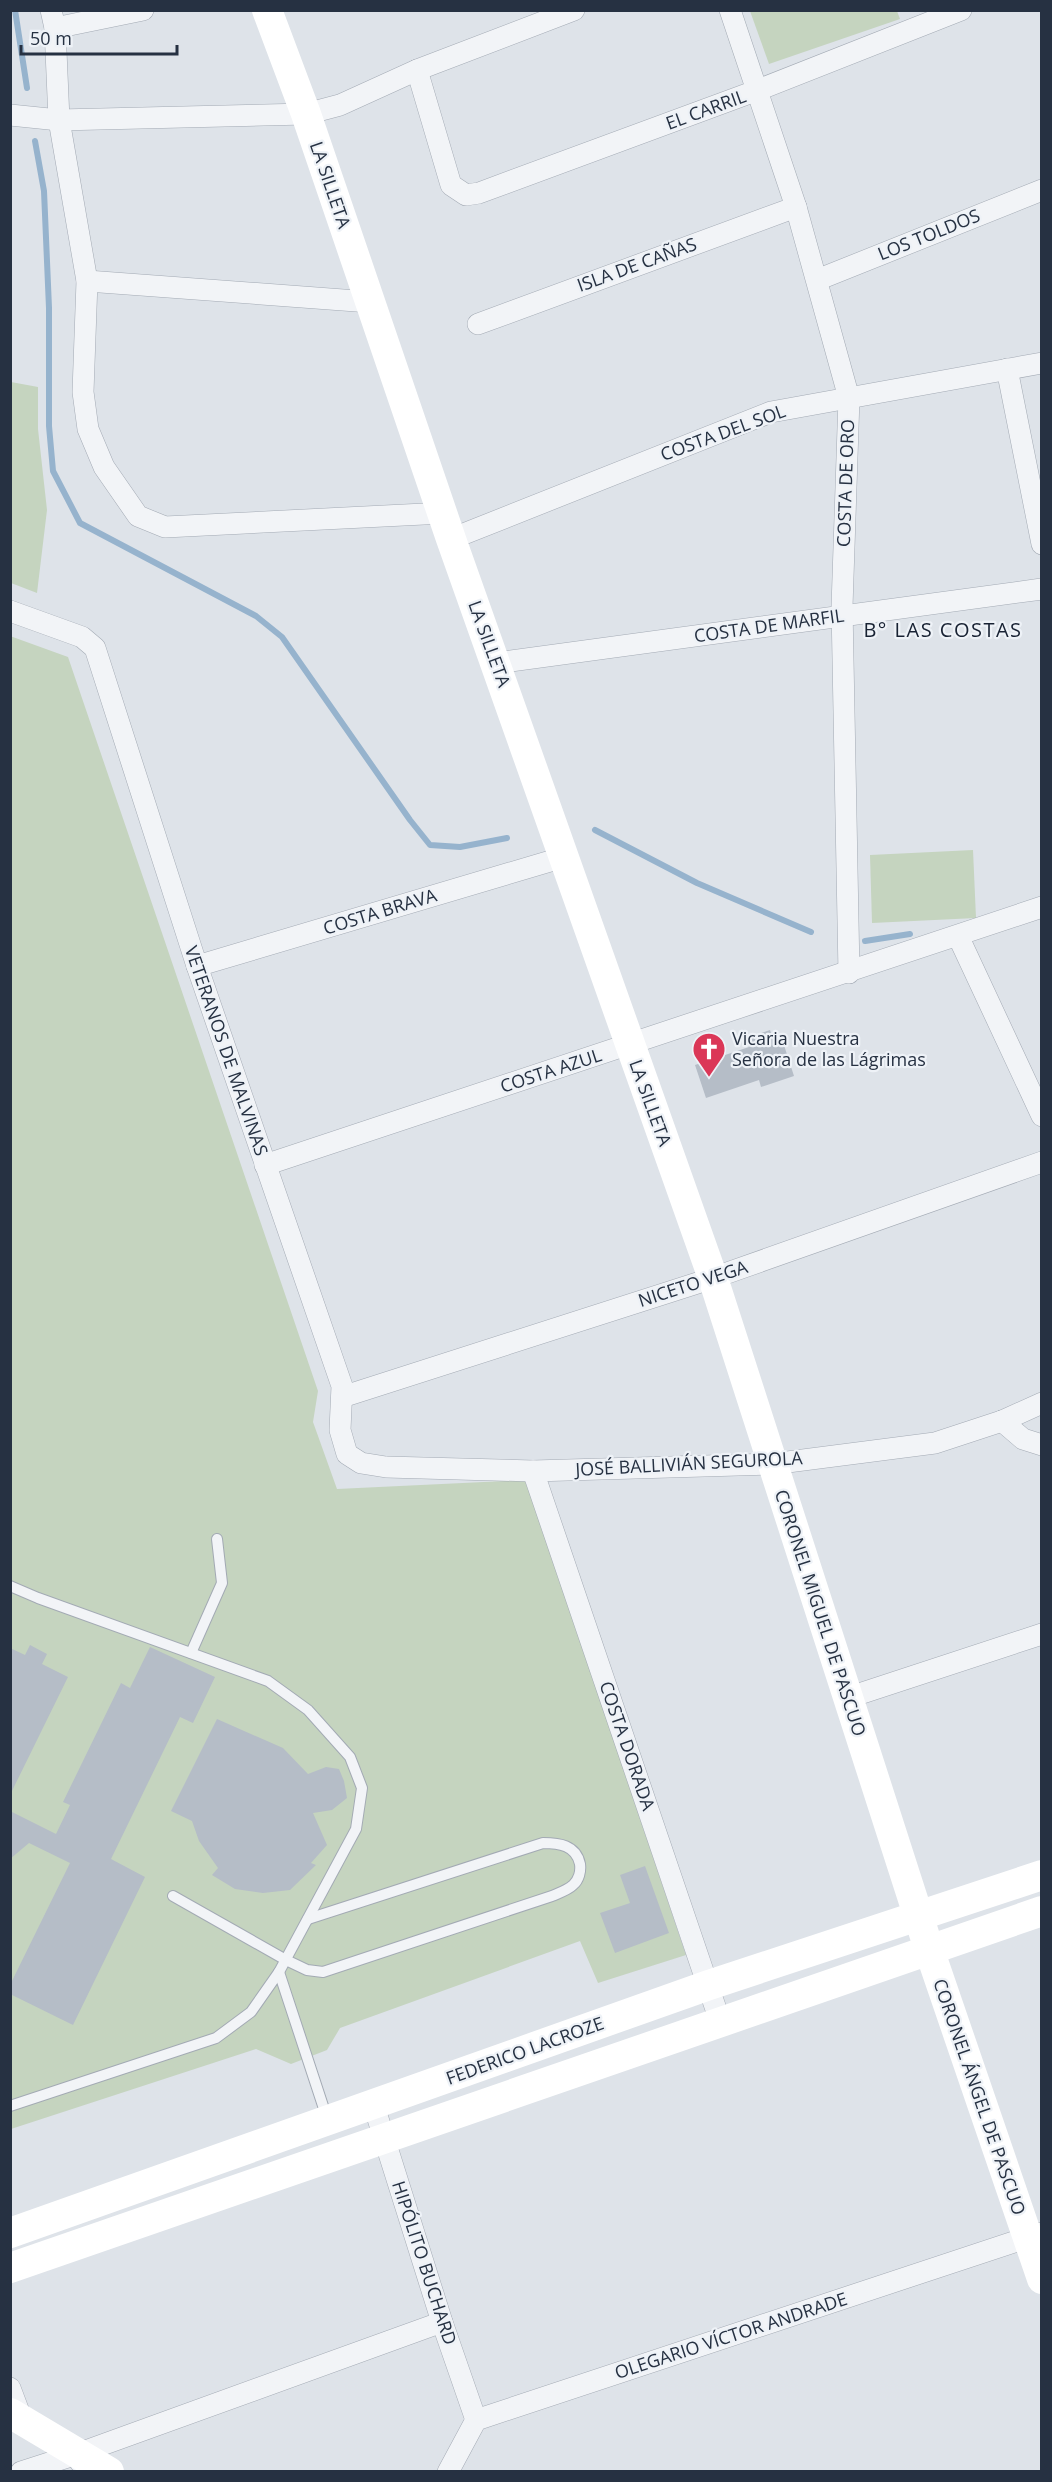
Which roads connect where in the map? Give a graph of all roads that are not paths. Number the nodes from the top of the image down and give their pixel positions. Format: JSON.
{"nodes":[{"id":1,"x":143,"y":10,"type":"edge"},
{"id":2,"x":267,"y":10,"type":"edge"},
{"id":3,"x":574,"y":10,"type":"edge"},
{"id":4,"x":730,"y":10,"type":"edge"},
{"id":5,"x":961,"y":10,"type":"edge"},
{"id":6,"x":53,"y":19,"type":"edge"},
{"id":7,"x":417,"y":70,"type":"junction"},
{"id":8,"x":759,"y":90,"type":"junction"},
{"id":9,"x":306,"y":114,"type":"junction"},
{"id":10,"x":10,"y":115,"type":"edge"},
{"id":11,"x":59,"y":120,"type":"junction"},
{"id":12,"x":1041,"y":190,"type":"edge"},
{"id":13,"x":796,"y":207,"type":"junction"},
{"id":14,"x":817,"y":280,"type":"junction"},
{"id":15,"x":87,"y":281,"type":"junction"},
{"id":16,"x":370,"y":302,"type":"junction"},
{"id":17,"x":478,"y":324,"type":"dead end"},
{"id":18,"x":1041,"y":363,"type":"edge"},
{"id":19,"x":1007,"y":369,"type":"junction"},
{"id":20,"x":849,"y":398,"type":"junction"},
{"id":21,"x":448,"y":526,"type":"junction"},
{"id":22,"x":1041,"y":544,"type":"edge"},
{"id":23,"x":1041,"y":588,"type":"edge"},
{"id":24,"x":10,"y":611,"type":"edge"},
{"id":25,"x":842,"y":616,"type":"junction"},
{"id":26,"x":496,"y":663,"type":"junction"},
{"id":27,"x":564,"y":857,"type":"junction"},
{"id":28,"x":1041,"y":907,"type":"edge"},
{"id":29,"x":958,"y":936,"type":"junction"},
{"id":30,"x":197,"y":966,"type":"junction"},
{"id":31,"x":849,"y":973,"type":"junction"},
{"id":32,"x":630,"y":1045,"type":"junction"},
{"id":33,"x":1041,"y":1116,"type":"edge"},
{"id":34,"x":1041,"y":1162,"type":"edge"},
{"id":35,"x":265,"y":1165,"type":"junction"},
{"id":36,"x":713,"y":1278,"type":"junction"},
{"id":37,"x":342,"y":1397,"type":"junction"},
{"id":38,"x":1041,"y":1403,"type":"edge"},
{"id":39,"x":1002,"y":1421,"type":"junction"},
{"id":40,"x":1041,"y":1445,"type":"edge"},
{"id":41,"x":361,"y":1463,"type":"joint"},
{"id":42,"x":772,"y":1464,"type":"junction"},
{"id":43,"x":533,"y":1471,"type":"junction"},
{"id":44,"x":217,"y":1539,"type":"dead end"},
{"id":45,"x":10,"y":1586,"type":"edge"},
{"id":46,"x":1041,"y":1634,"type":"edge"},
{"id":47,"x":190,"y":1653,"type":"junction"},
{"id":48,"x":847,"y":1698,"type":"junction"},
{"id":49,"x":1041,"y":1875,"type":"edge"},
{"id":50,"x":173,"y":1896,"type":"dead end"},
{"id":51,"x":1041,"y":1911,"type":"edge"},
{"id":52,"x":919,"y":1916,"type":"junction"},
{"id":53,"x":308,"y":1919,"type":"junction"},
{"id":54,"x":929,"y":1949,"type":"junction"},
{"id":55,"x":285,"y":1960,"type":"junction"},
{"id":56,"x":279,"y":1972,"type":"junction"},
{"id":57,"x":709,"y":1985,"type":"junction"},
{"id":58,"x":720,"y":2021,"type":"junction"},
{"id":59,"x":10,"y":2106,"type":"edge"},
{"id":60,"x":374,"y":2106,"type":"junction"},
{"id":61,"x":328,"y":2121,"type":"junction"},
{"id":62,"x":384,"y":2140,"type":"junction"},
{"id":63,"x":10,"y":2234,"type":"edge"},
{"id":64,"x":1034,"y":2236,"type":"edge"},
{"id":65,"x":10,"y":2268,"type":"edge"},
{"id":66,"x":1041,"y":2279,"type":"edge"},
{"id":67,"x":442,"y":2322,"type":"junction"},
{"id":68,"x":10,"y":2388,"type":"edge"},
{"id":69,"x":16,"y":2417,"type":"edge"},
{"id":70,"x":476,"y":2420,"type":"junction"},
{"id":71,"x":80,"y":2463,"type":"edge"},
{"id":72,"x":21,"y":2472,"type":"edge"},
{"id":73,"x":109,"y":2472,"type":"edge"},
{"id":74,"x":448,"y":2472,"type":"edge"}],
"edges":[{"from":1,"to":6,"type":"street"},
{"from":2,"to":9,"type":"street","name":"LA SILLETA"},
{"from":3,"to":7,"type":"street"},
{"from":4,"to":8,"type":"street","name":"COSTA DE ORO"},
{"from":5,"to":8,"type":"street","name":"EL CARRIL"},
{"from":6,"to":11,"type":"street"},
{"from":7,"to":8,"type":"street","name":"EL CARRIL"},
{"from":7,"to":9,"type":"street"},
{"from":8,"to":13,"type":"street","name":"COSTA DE ORO"},
{"from":9,"to":11,"type":"street"},
{"from":9,"to":16,"type":"street","name":"LA SILLETA"},
{"from":10,"to":11,"type":"street"},
{"from":11,"to":15,"type":"street"},
{"from":12,"to":14,"type":"street","name":"LOS TOLDOS"},
{"from":13,"to":14,"type":"street","name":"COSTA DE ORO"},
{"from":13,"to":17,"type":"street","name":"ISLA DE CAÑAS"},
{"from":14,"to":20,"type":"street","name":"COSTA DE ORO"},
{"from":15,"to":16,"type":"street"},
{"from":15,"to":21,"type":"street","name":"COSTA DEL SOL"},
{"from":16,"to":21,"type":"street","name":"LA SILLETA"},
{"from":18,"to":19,"type":"street","name":"COSTA DEL SOL"},
{"from":19,"to":20,"type":"street","name":"COSTA DEL SOL"},
{"from":19,"to":22,"type":"street"},
{"from":20,"to":21,"type":"street","name":"COSTA DEL SOL"},
{"from":20,"to":25,"type":"street","name":"COSTA DE ORO"},
{"from":21,"to":26,"type":"street","name":"LA SILLETA"},
{"from":23,"to":25,"type":"street","name":"COSTA DE MARFIL"},
{"from":24,"to":30,"type":"street","name":"VETERANOS DE MALVINAS"},
{"from":25,"to":26,"type":"street","name":"COSTA DE MARFIL"},
{"from":25,"to":31,"type":"street","name":"COSTA DE ORO"},
{"from":26,"to":27,"type":"street","name":"LA SILLETA"},
{"from":27,"to":30,"type":"street","name":"COSTA BRAVA"},
{"from":27,"to":32,"type":"street","name":"LA SILLETA"},
{"from":28,"to":29,"type":"street","name":"COSTA AZUL"},
{"from":29,"to":31,"type":"street","name":"COSTA AZUL"},
{"from":29,"to":33,"type":"street"},
{"from":30,"to":35,"type":"street","name":"VETERANOS DE MALVINAS"},
{"from":31,"to":32,"type":"street","name":"COSTA AZUL"},
{"from":32,"to":35,"type":"street","name":"COSTA AZUL"},
{"from":32,"to":36,"type":"street","name":"LA SILLETA"},
{"from":34,"to":36,"type":"street","name":"NICETO VEGA"},
{"from":35,"to":37,"type":"street","name":"VETERANOS DE MALVINAS"},
{"from":36,"to":37,"type":"street","name":"NICETO VEGA"},
{"from":36,"to":42,"type":"street","name":"CORONEL MIGUEL DE PASCUO"},
{"from":37,"to":41,"type":"street","name":"VETERANOS DE MALVINAS"},
{"from":38,"to":39,"type":"street","name":"JOSÉ BALLIVIÁN SEGUROLA"},
{"from":39,"to":40,"type":"street"},
{"from":39,"to":42,"type":"street","name":"JOSÉ BALLIVIÁN SEGUROLA"},
{"from":41,"to":43,"type":"street","name":"JOSÉ BALLIVIÁN SEGUROLA"},
{"from":42,"to":43,"type":"street","name":"JOSÉ BALLIVIÁN SEGUROLA"},
{"from":42,"to":48,"type":"street","name":"CORONEL MIGUEL DE PASCUO"},
{"from":43,"to":57,"type":"street","name":"COSTA DORADA"},
{"from":44,"to":47,"type":"lane"},
{"from":45,"to":47,"type":"lane"},
{"from":46,"to":48,"type":"street"},
{"from":47,"to":53,"type":"lane"},
{"from":48,"to":52,"type":"street","name":"CORONEL MIGUEL DE PASCUO"},
{"from":49,"to":52,"type":"street","name":"FEDERICO LACROZE"},
{"from":50,"to":55,"type":"lane"},
{"from":51,"to":54,"type":"street","name":"FEDERICO LACROZE"},
{"from":52,"to":54,"type":"street","name":"CORONEL MIGUEL DE PASCUO"},
{"from":52,"to":57,"type":"street","name":"FEDERICO LACROZE"},
{"from":53,"to":55,"type":"lane"},
{"from":53,"to":55,"type":"lane"},
{"from":54,"to":58,"type":"street","name":"FEDERICO LACROZE"},
{"from":54,"to":64,"type":"street","name":"CORONEL ÁNGEL DE PASCUO"},
{"from":55,"to":56,"type":"lane"},
{"from":56,"to":59,"type":"lane"},
{"from":56,"to":61,"type":"lane"},
{"from":57,"to":58,"type":"street","name":"COSTA DORADA"},
{"from":57,"to":60,"type":"street","name":"FEDERICO LACROZE"},
{"from":58,"to":62,"type":"street","name":"FEDERICO LACROZE"},
{"from":60,"to":61,"type":"street","name":"FEDERICO LACROZE"},
{"from":60,"to":62,"type":"street","name":"HIPÓLITO BUCHARD"},
{"from":61,"to":63,"type":"street","name":"FEDERICO LACROZE"},
{"from":62,"to":65,"type":"street","name":"FEDERICO LACROZE"},
{"from":62,"to":67,"type":"street","name":"HIPÓLITO BUCHARD"},
{"from":64,"to":66,"type":"street","name":"CORONEL ÁNGEL DE PASCUO"},
{"from":64,"to":70,"type":"street","name":"OLEGARIO VÍCTOR ANDRADE"},
{"from":67,"to":70,"type":"street","name":"HIPÓLITO BUCHARD"},
{"from":67,"to":71,"type":"street"},
{"from":68,"to":69,"type":"street"},
{"from":69,"to":71,"type":"street"},
{"from":70,"to":74,"type":"street"},
{"from":71,"to":72,"type":"street"},
{"from":71,"to":73,"type":"street"}]}
